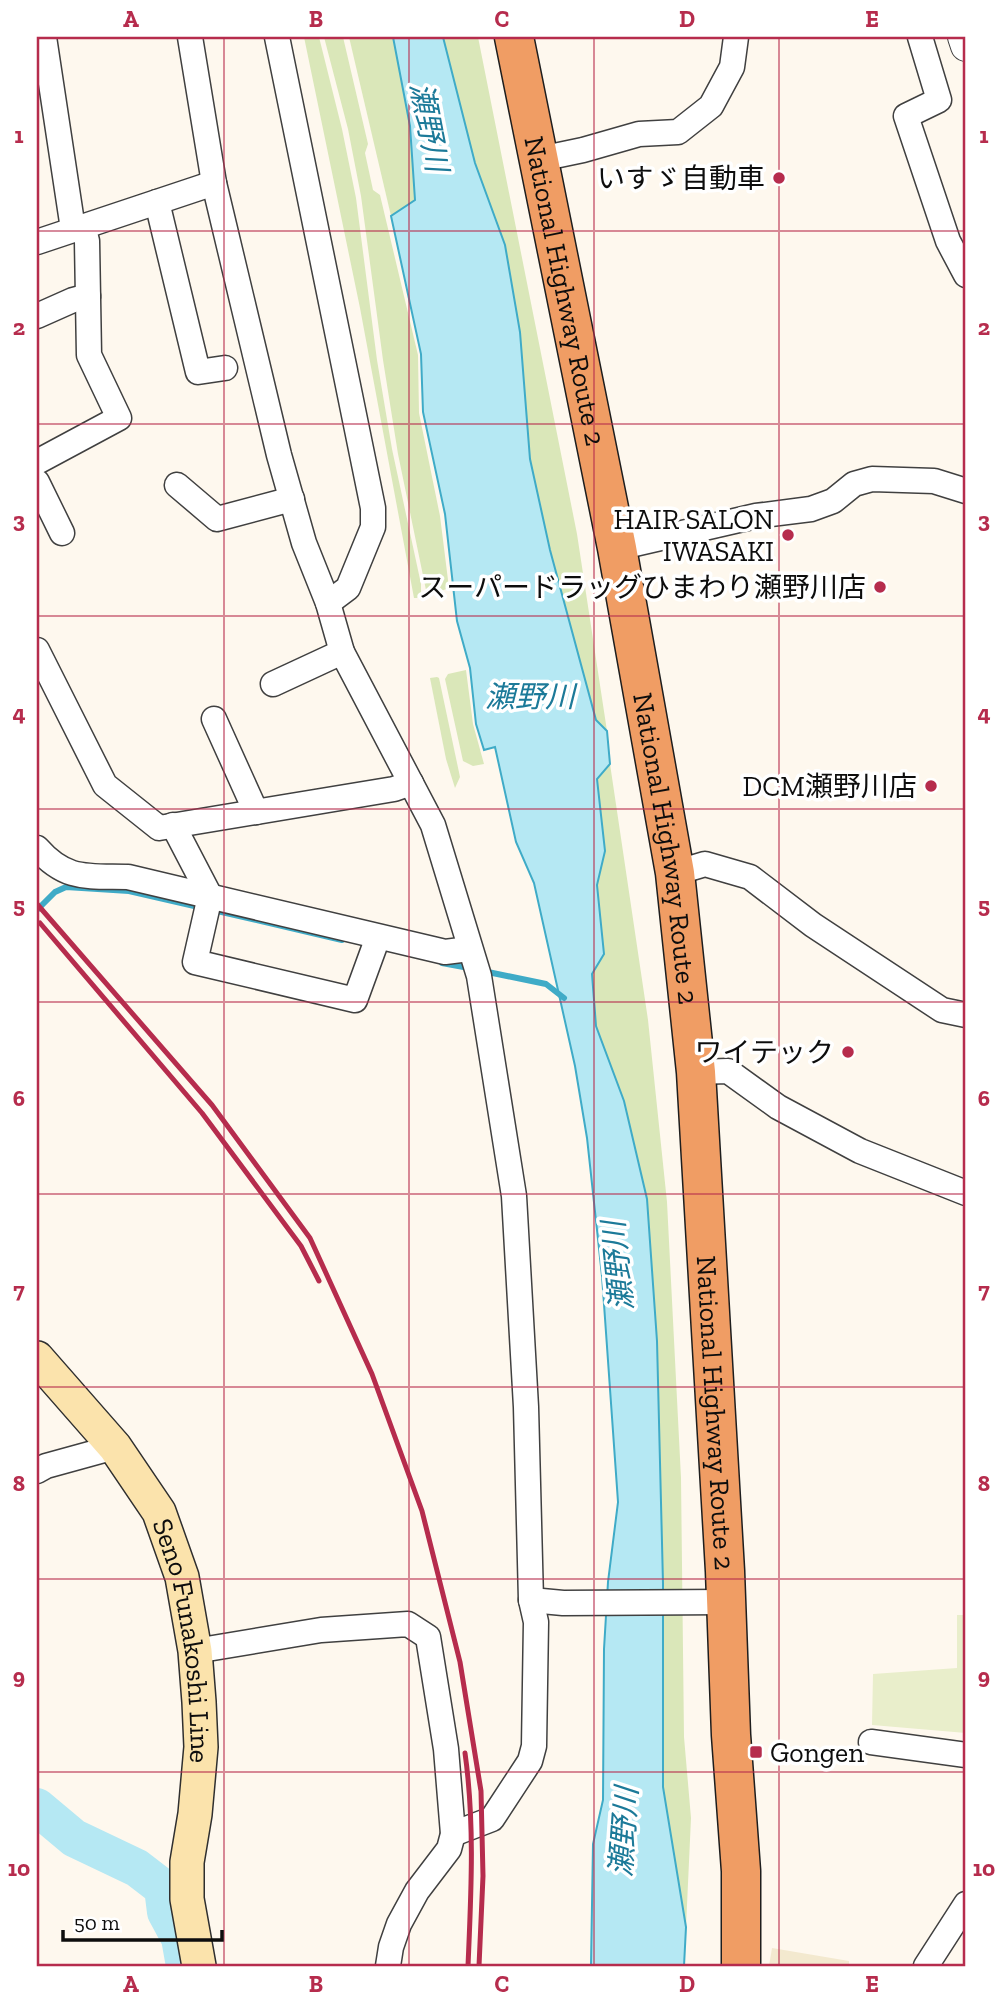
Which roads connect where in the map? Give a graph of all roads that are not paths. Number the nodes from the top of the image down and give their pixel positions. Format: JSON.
{"nodes":[{"id":1,"x":44,"y":37,"type":"edge"},
{"id":2,"x":190,"y":37,"type":"edge"},
{"id":3,"x":277,"y":37,"type":"edge"},
{"id":4,"x":514,"y":37,"type":"edge"},
{"id":5,"x":736,"y":37,"type":"edge"},
{"id":6,"x":920,"y":37,"type":"edge"},
{"id":7,"x":963,"y":37,"type":"edge"},
{"id":8,"x":966,"y":46,"type":"edge"},
{"id":9,"x":540,"y":159,"type":"junction"},
{"id":10,"x":214,"y":183,"type":"junction"},
{"id":11,"x":157,"y":202,"type":"junction"},
{"id":12,"x":78,"y":228,"type":"junction"},
{"id":13,"x":37,"y":243,"type":"edge"},
{"id":14,"x":966,"y":275,"type":"edge"},
{"id":15,"x":88,"y":296,"type":"junction"},
{"id":16,"x":37,"y":316,"type":"edge"},
{"id":17,"x":225,"y":368,"type":"dead end"},
{"id":18,"x":37,"y":462,"type":"edge"},
{"id":19,"x":37,"y":482,"type":"edge"},
{"id":20,"x":177,"y":485,"type":"dead end"},
{"id":21,"x":966,"y":491,"type":"edge"},
{"id":22,"x":292,"y":499,"type":"junction"},
{"id":23,"x":62,"y":533,"type":"dead end"},
{"id":24,"x":617,"y":548,"type":"junction"},
{"id":25,"x":328,"y":603,"type":"junction"},
{"id":26,"x":37,"y":650,"type":"edge"},
{"id":27,"x":342,"y":652,"type":"junction"},
{"id":28,"x":273,"y":684,"type":"dead end"},
{"id":29,"x":214,"y":719,"type":"dead end"},
{"id":30,"x":411,"y":783,"type":"junction"},
{"id":31,"x":256,"y":812,"type":"junction"},
{"id":32,"x":173,"y":825,"type":"junction"},
{"id":33,"x":37,"y":848,"type":"edge"},
{"id":34,"x":675,"y":873,"type":"junction"},
{"id":35,"x":208,"y":907,"type":"junction"},
{"id":36,"x":374,"y":947,"type":"junction"},
{"id":37,"x":473,"y":960,"type":"junction"},
{"id":38,"x":966,"y":1015,"type":"edge"},
{"id":39,"x":696,"y":1072,"type":"junction"},
{"id":40,"x":966,"y":1193,"type":"edge"},
{"id":41,"x":37,"y":1359,"type":"edge"},
{"id":42,"x":115,"y":1447,"type":"junction"},
{"id":43,"x":37,"y":1471,"type":"edge"},
{"id":44,"x":531,"y":1600,"type":"junction"},
{"id":45,"x":708,"y":1602,"type":"junction"},
{"id":46,"x":195,"y":1651,"type":"junction"},
{"id":47,"x":871,"y":1742,"type":"dead end"},
{"id":48,"x":966,"y":1755,"type":"edge"},
{"id":49,"x":453,"y":1833,"type":"junction"},
{"id":50,"x":966,"y":1904,"type":"edge"},
{"id":51,"x":199,"y":1966,"type":"edge"},
{"id":52,"x":388,"y":1966,"type":"edge"},
{"id":53,"x":741,"y":1966,"type":"edge"},
{"id":54,"x":926,"y":1966,"type":"edge"}],
"edges":[{"from":1,"to":12,"type":"street"},
{"from":2,"to":10,"type":"street"},
{"from":3,"to":25,"type":"street"},
{"from":4,"to":9,"type":"highway","name":"National Highway Route 2"},
{"from":5,"to":9,"type":"street"},
{"from":6,"to":14,"type":"street"},
{"from":7,"to":8,"type":"street"},
{"from":9,"to":24,"type":"highway","name":"National Highway Route 2"},
{"from":10,"to":11,"type":"street"},
{"from":10,"to":22,"type":"street"},
{"from":11,"to":12,"type":"street"},
{"from":11,"to":17,"type":"street"},
{"from":12,"to":13,"type":"street"},
{"from":12,"to":15,"type":"street"},
{"from":15,"to":16,"type":"street"},
{"from":15,"to":18,"type":"street"},
{"from":19,"to":23,"type":"street"},
{"from":20,"to":22,"type":"street"},
{"from":21,"to":24,"type":"street"},
{"from":22,"to":25,"type":"street"},
{"from":24,"to":34,"type":"highway","name":"National Highway Route 2"},
{"from":25,"to":27,"type":"street"},
{"from":26,"to":32,"type":"street"},
{"from":27,"to":28,"type":"street"},
{"from":27,"to":30,"type":"street"},
{"from":29,"to":31,"type":"street"},
{"from":30,"to":31,"type":"street"},
{"from":30,"to":37,"type":"street"},
{"from":31,"to":32,"type":"street"},
{"from":32,"to":35,"type":"street"},
{"from":33,"to":35,"type":"street"},
{"from":34,"to":38,"type":"street"},
{"from":34,"to":39,"type":"highway","name":"National Highway Route 2"},
{"from":35,"to":36,"type":"street"},
{"from":35,"to":36,"type":"street"},
{"from":36,"to":37,"type":"street"},
{"from":37,"to":44,"type":"street"},
{"from":39,"to":40,"type":"street"},
{"from":39,"to":45,"type":"highway","name":"National Highway Route 2"},
{"from":41,"to":42,"type":"main road","name":"Seno Funakoshi Line"},
{"from":42,"to":43,"type":"street"},
{"from":42,"to":46,"type":"main road","name":"Seno Funakoshi Line"},
{"from":44,"to":45,"type":"street"},
{"from":44,"to":49,"type":"street"},
{"from":45,"to":53,"type":"highway","name":"National Highway Route 2"},
{"from":46,"to":49,"type":"street"},
{"from":46,"to":51,"type":"main road","name":"Seno Funakoshi Line"},
{"from":47,"to":48,"type":"street"},
{"from":49,"to":52,"type":"street"},
{"from":50,"to":54,"type":"street"}]}
